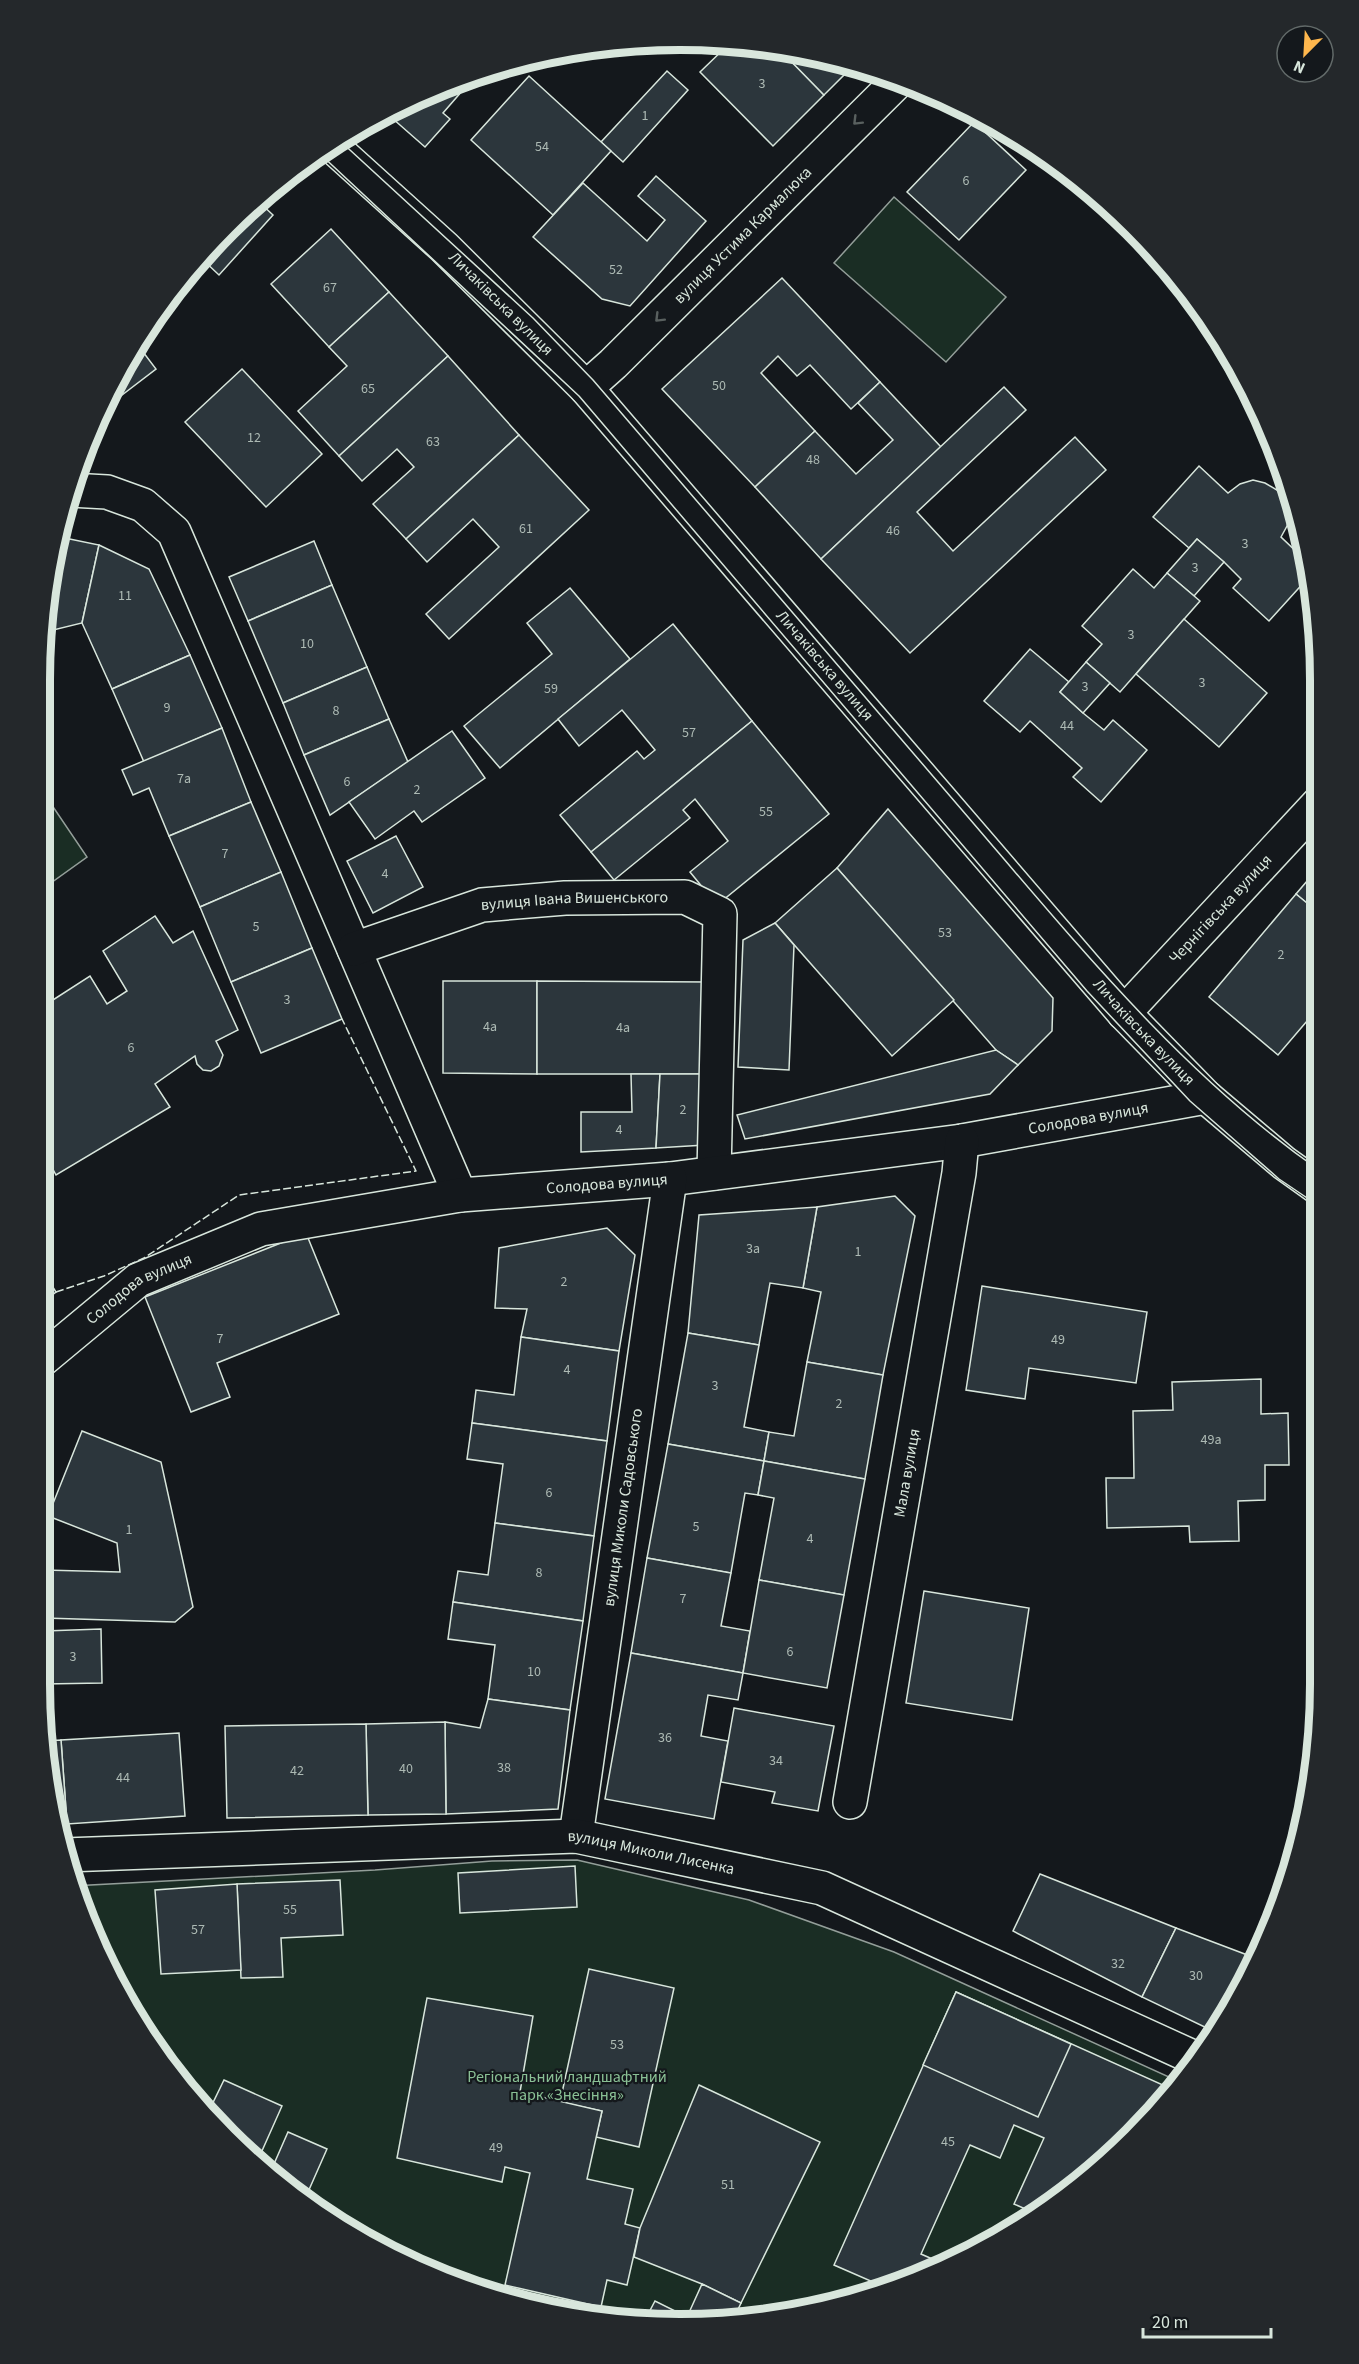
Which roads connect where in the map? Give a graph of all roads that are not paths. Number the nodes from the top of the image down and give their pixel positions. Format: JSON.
{"nodes":[{"id":1,"x":892,"y":87,"type":"edge"},
{"id":2,"x":338,"y":151,"type":"edge"},
{"id":3,"x":586,"y":388,"type":"junction"},
{"id":4,"x":79,"y":490,"type":"edge"},
{"id":5,"x":1310,"y":813,"type":"edge"},
{"id":6,"x":354,"y":949,"type":"junction"},
{"id":7,"x":1124,"y":1013,"type":"junction"},
{"id":8,"x":1206,"y":1097,"type":"junction"},
{"id":9,"x":962,"y":1141,"type":"junction"},
{"id":10,"x":714,"y":1173,"type":"junction"},
{"id":11,"x":670,"y":1179,"type":"junction"},
{"id":12,"x":1310,"y":1182,"type":"edge"},
{"id":13,"x":460,"y":1195,"type":"junction"},
{"id":14,"x":50,"y":1353,"type":"edge"},
{"id":15,"x":850,"y":1802,"type":"dead end"},
{"id":16,"x":576,"y":1836,"type":"junction"},
{"id":17,"x":73,"y":1855,"type":"edge"},
{"id":18,"x":1188,"y":2056,"type":"edge"}],
"edges":[{"from":1,"to":3,"type":"street","name":"вулиця Устима Кармалюка","one_way":true},
{"from":2,"to":3,"type":"street","name":"Личаківська вулиця"},
{"from":3,"to":7,"type":"street","name":"Личаківська вулиця"},
{"from":4,"to":6,"type":"street"},
{"from":5,"to":7,"type":"street","name":"Чернігівська вулиця"},
{"from":6,"to":10,"type":"street","name":"вулиця Івана Вишенського"},
{"from":6,"to":13,"type":"street"},
{"from":7,"to":8,"type":"street","name":"Личаківська вулиця"},
{"from":8,"to":9,"type":"street","name":"Солодова вулиця"},
{"from":8,"to":12,"type":"street","name":"Личаківська вулиця"},
{"from":9,"to":10,"type":"street","name":"Солодова вулиця"},
{"from":9,"to":15,"type":"street","name":"Мала вулиця"},
{"from":10,"to":11,"type":"street","name":"Солодова вулиця"},
{"from":11,"to":13,"type":"street","name":"Солодова вулиця"},
{"from":11,"to":16,"type":"street","name":"вулиця Миколи Садовського"},
{"from":13,"to":14,"type":"street","name":"Солодова вулиця"},
{"from":16,"to":17,"type":"street","name":"вулиця Миколи Лисенка"},
{"from":16,"to":18,"type":"street","name":"вулиця Миколи Лисенка"}]}
